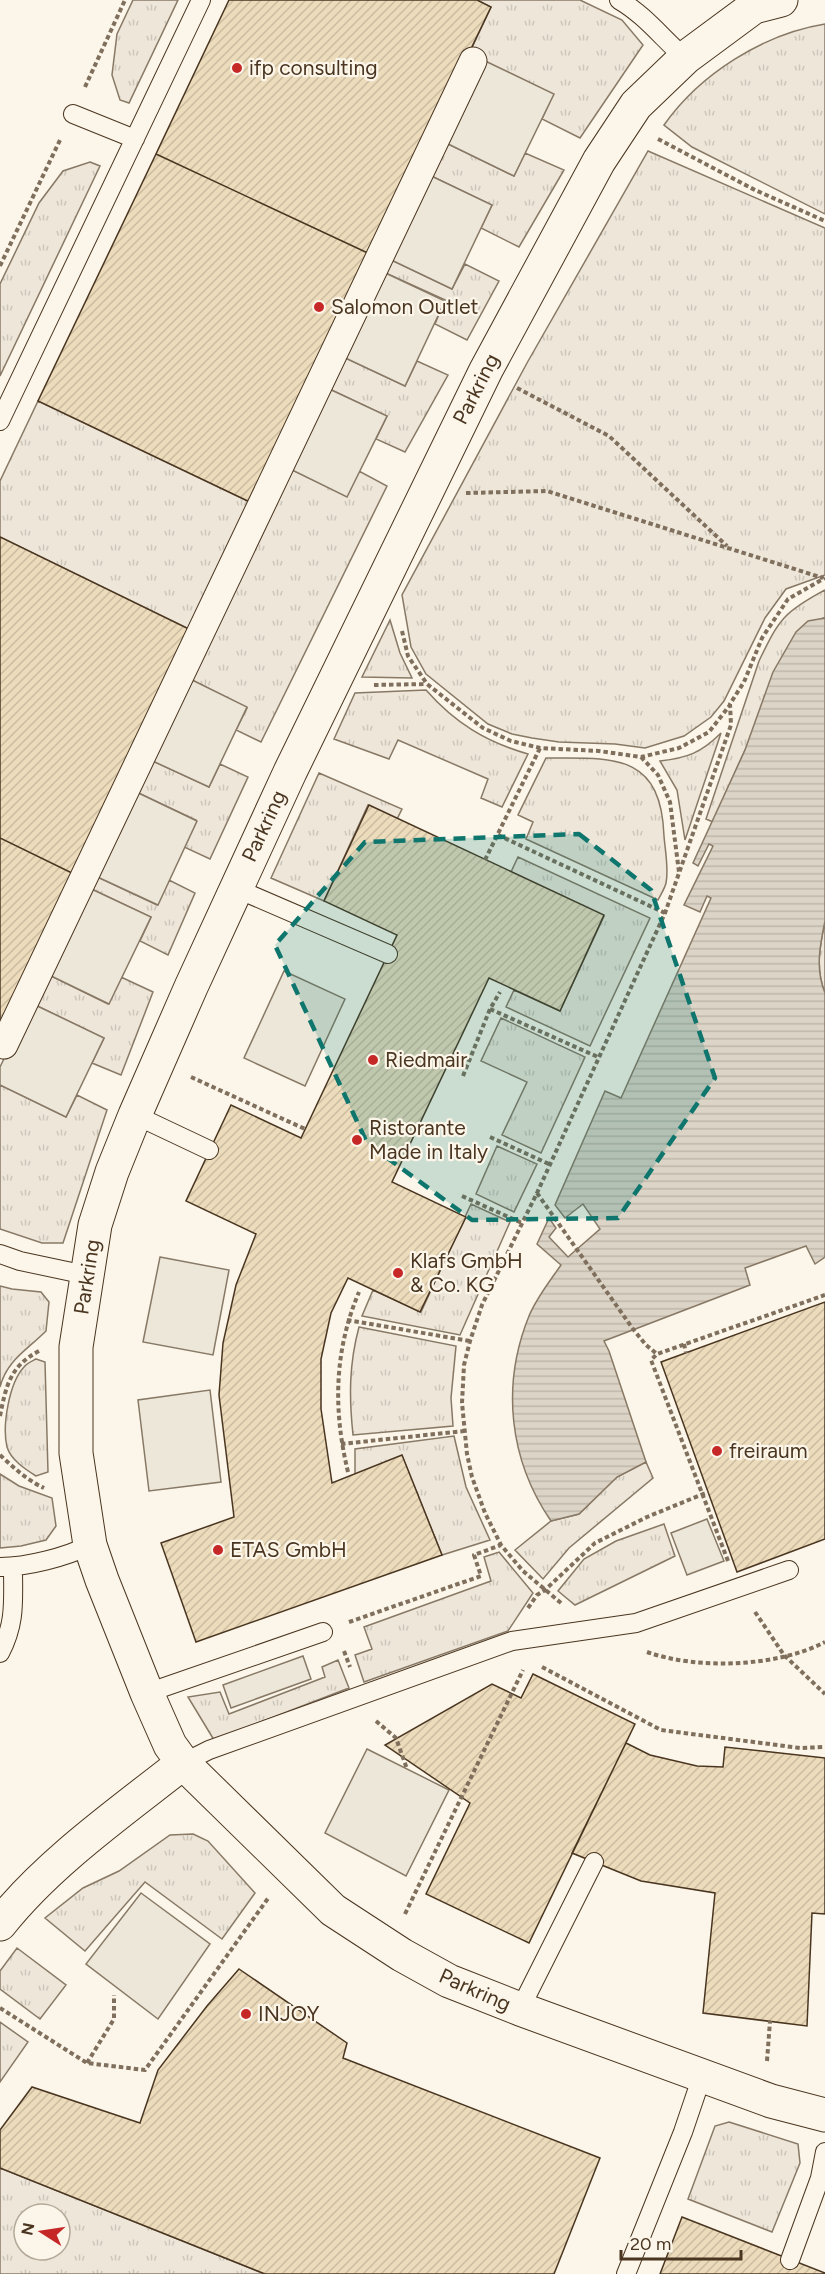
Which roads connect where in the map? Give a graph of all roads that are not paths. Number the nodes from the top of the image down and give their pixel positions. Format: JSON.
{"nodes":[{"id":1,"x":201,"y":0,"type":"edge"},
{"id":2,"x":619,"y":0,"type":"edge"},
{"id":3,"x":781,"y":0,"type":"edge"},
{"id":4,"x":685,"y":58,"type":"junction"},
{"id":5,"x":473,"y":61,"type":"dead end"},
{"id":6,"x":73,"y":114,"type":"dead end"},
{"id":7,"x":135,"y":140,"type":"junction"},
{"id":8,"x":0,"y":421,"type":"edge"},
{"id":9,"x":235,"y":888,"type":"junction"},
{"id":10,"x":388,"y":954,"type":"dead end"},
{"id":11,"x":4,"y":1045,"type":"dead end"},
{"id":12,"x":135,"y":1115,"type":"junction"},
{"id":13,"x":209,"y":1150,"type":"dead end"},
{"id":14,"x":0,"y":1254,"type":"edge"},
{"id":15,"x":86,"y":1275,"type":"junction"},
{"id":16,"x":90,"y":1545,"type":"junction"},
{"id":17,"x":6,"y":1567,"type":"edge"},
{"id":18,"x":789,"y":1570,"type":"dead end"},
{"id":19,"x":322,"y":1632,"type":"road end"},
{"id":20,"x":0,"y":1653,"type":"edge"},
{"id":21,"x":147,"y":1693,"type":"junction"},
{"id":22,"x":183,"y":1763,"type":"junction"},
{"id":23,"x":594,"y":1862,"type":"dead end"},
{"id":24,"x":0,"y":1924,"type":"edge"},
{"id":25,"x":520,"y":2009,"type":"junction"},
{"id":26,"x":702,"y":2076,"type":"junction"},
{"id":27,"x":825,"y":2115,"type":"edge"},
{"id":28,"x":825,"y":2152,"type":"edge"},
{"id":29,"x":790,"y":2260,"type":"dead end"},
{"id":30,"x":626,"y":2274,"type":"edge"}],
"edges":[{"from":1,"to":7,"type":"lane"},
{"from":2,"to":4,"type":"lane"},
{"from":3,"to":4,"type":"street","name":"Parkring"},
{"from":4,"to":9,"type":"street","name":"Parkring"},
{"from":5,"to":11,"type":"street"},
{"from":6,"to":7,"type":"lane"},
{"from":7,"to":8,"type":"lane"},
{"from":9,"to":10,"type":"lane"},
{"from":9,"to":12,"type":"street","name":"Parkring"},
{"from":12,"to":13,"type":"lane"},
{"from":12,"to":15,"type":"street","name":"Parkring"},
{"from":14,"to":15,"type":"lane"},
{"from":15,"to":16,"type":"street","name":"Parkring"},
{"from":16,"to":17,"type":"lane"},
{"from":16,"to":21,"type":"street","name":"Parkring"},
{"from":17,"to":20,"type":"lane"},
{"from":18,"to":22,"type":"lane"},
{"from":19,"to":21,"type":"lane"},
{"from":21,"to":22,"type":"street","name":"Parkring"},
{"from":22,"to":24,"type":"street"},
{"from":22,"to":25,"type":"street","name":"Parkring"},
{"from":23,"to":25,"type":"lane"},
{"from":25,"to":26,"type":"street","name":"Parkring"},
{"from":26,"to":27,"type":"street","name":"Parkring"},
{"from":26,"to":30,"type":"lane"},
{"from":28,"to":29,"type":"lane"}]}
